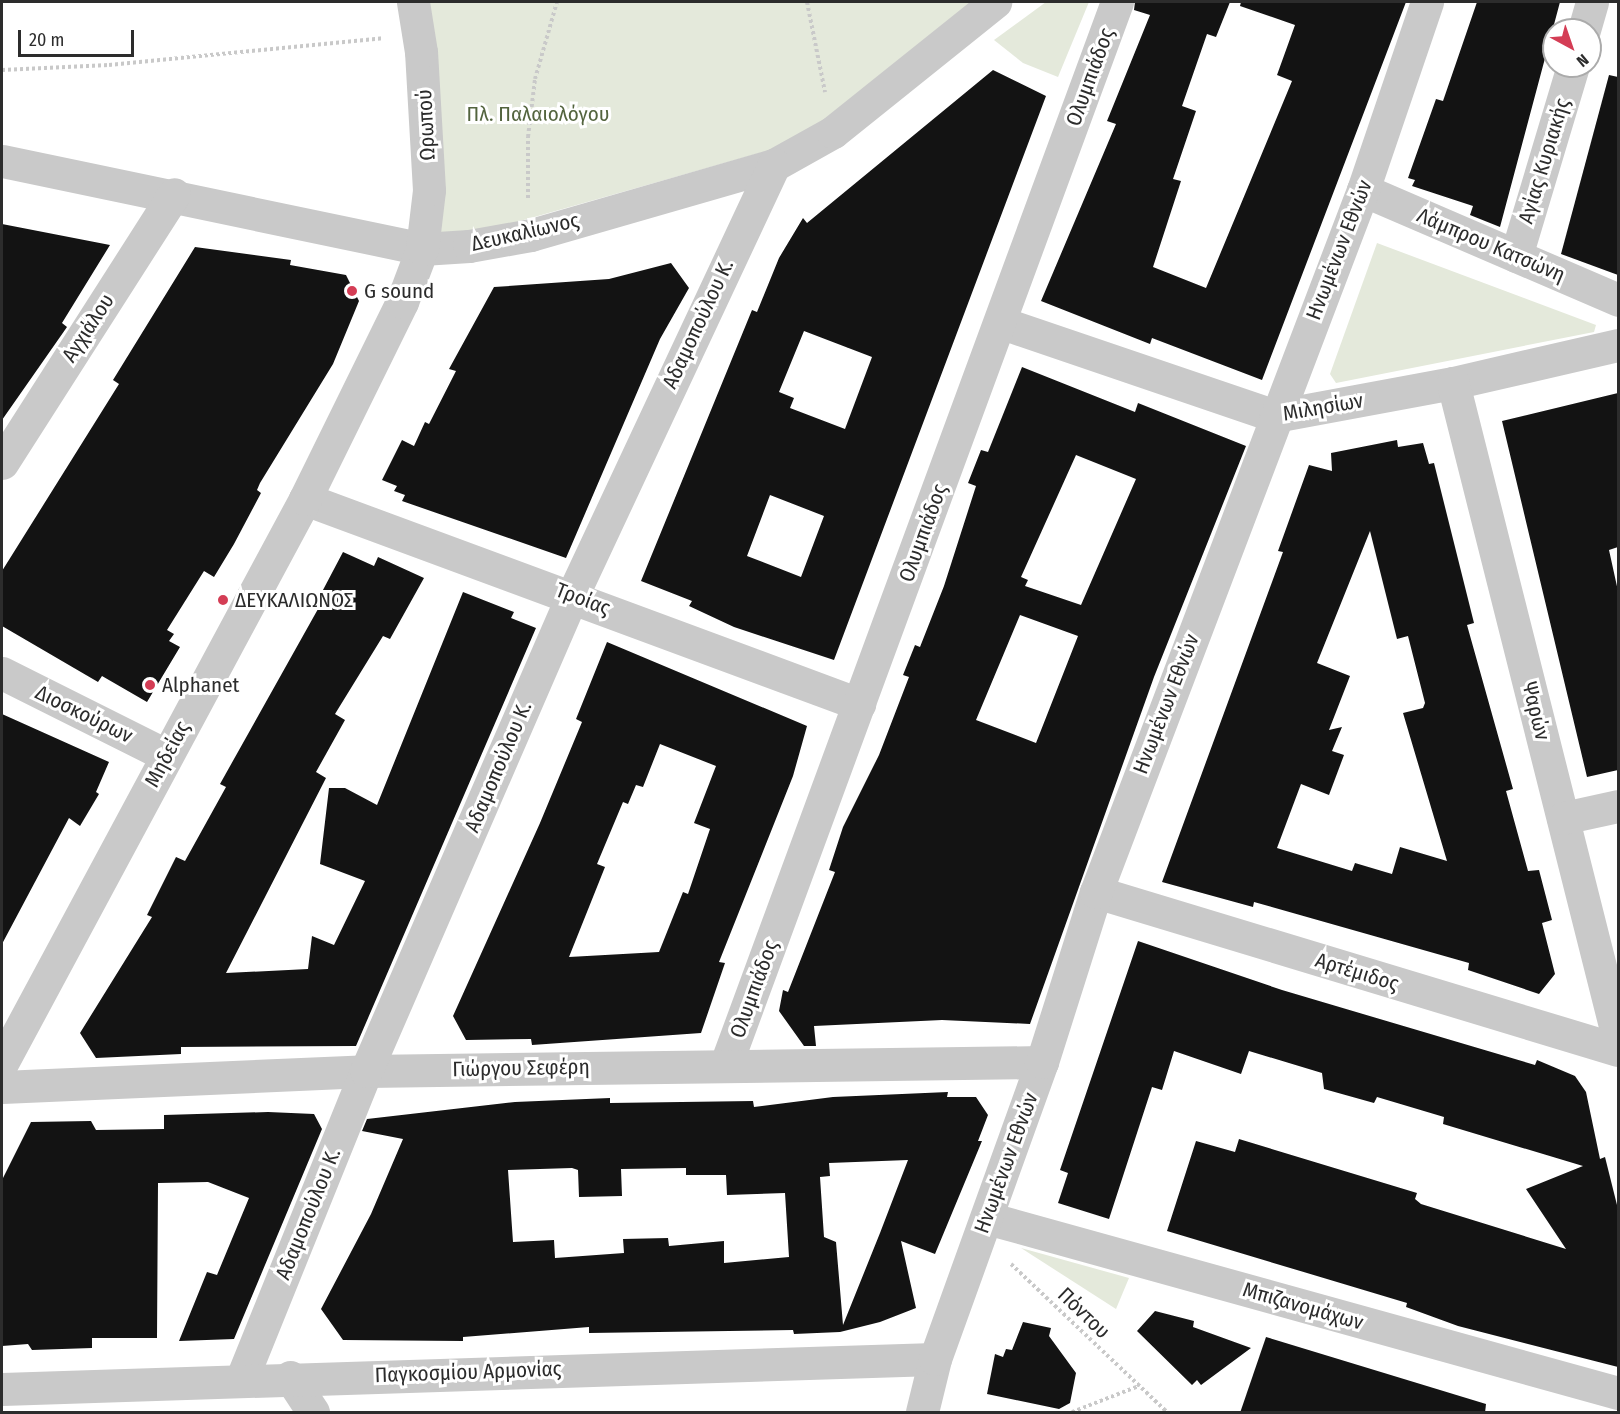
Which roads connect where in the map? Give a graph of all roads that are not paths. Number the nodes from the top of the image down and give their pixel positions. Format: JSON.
{"nodes":[{"id":1,"x":413,"y":2,"type":"edge"},
{"id":2,"x":995,"y":2,"type":"edge"},
{"id":3,"x":1117,"y":2,"type":"edge"},
{"id":4,"x":1427,"y":2,"type":"edge"},
{"id":5,"x":1592,"y":2,"type":"edge"},
{"id":6,"x":1587,"y":18,"type":"edge"},
{"id":7,"x":1569,"y":78,"type":"edge"},
{"id":8,"x":2,"y":161,"type":"edge"},
{"id":9,"x":774,"y":165,"type":"junction"},
{"id":10,"x":1363,"y":190,"type":"junction"},
{"id":11,"x":174,"y":194,"type":"junction"},
{"id":12,"x":422,"y":249,"type":"junction"},
{"id":13,"x":1516,"y":256,"type":"junction"},
{"id":14,"x":1618,"y":300,"type":"edge"},
{"id":15,"x":1002,"y":323,"type":"junction"},
{"id":16,"x":1618,"y":345,"type":"edge"},
{"id":17,"x":1453,"y":383,"type":"junction"},
{"id":18,"x":1275,"y":416,"type":"junction"},
{"id":19,"x":2,"y":463,"type":"edge"},
{"id":20,"x":305,"y":499,"type":"junction"},
{"id":21,"x":573,"y":594,"type":"junction"},
{"id":22,"x":2,"y":673,"type":"edge"},
{"id":23,"x":859,"y":704,"type":"junction"},
{"id":24,"x":166,"y":755,"type":"junction"},
{"id":25,"x":1618,"y":806,"type":"edge"},
{"id":26,"x":1563,"y":818,"type":"junction"},
{"id":27,"x":1096,"y":892,"type":"junction"},
{"id":28,"x":1618,"y":1038,"type":"edge"},
{"id":29,"x":1618,"y":1050,"type":"edge"},
{"id":30,"x":1042,"y":1062,"type":"junction"},
{"id":31,"x":2,"y":1063,"type":"edge"},
{"id":32,"x":726,"y":1064,"type":"junction"},
{"id":33,"x":366,"y":1071,"type":"junction"},
{"id":34,"x":2,"y":1088,"type":"edge"},
{"id":35,"x":984,"y":1226,"type":"junction"},
{"id":36,"x":935,"y":1359,"type":"junction"},
{"id":37,"x":290,"y":1377,"type":"junction"},
{"id":38,"x":242,"y":1378,"type":"junction"},
{"id":39,"x":2,"y":1389,"type":"edge"},
{"id":40,"x":1618,"y":1394,"type":"edge"},
{"id":41,"x":313,"y":1413,"type":"edge"},
{"id":42,"x":922,"y":1413,"type":"edge"}],
"edges":[{"from":1,"to":12,"type":"street","name":"Ωρωπού"},
{"from":2,"to":9,"type":"street","name":"Δευκαλίωνος"},
{"from":3,"to":15,"type":"street","name":"Ολυμπιάδος"},
{"from":4,"to":10,"type":"street","name":"Ηνωμένων Εθνών"},
{"from":5,"to":6,"type":"street"},
{"from":7,"to":13,"type":"street","name":"Αγίας Κυριακής"},
{"from":8,"to":11,"type":"street","name":"Δευκαλίωνος"},
{"from":9,"to":12,"type":"street","name":"Δευκαλίωνος"},
{"from":9,"to":21,"type":"street","name":"Αδαμοπούλου Κ."},
{"from":10,"to":13,"type":"street","name":"Λάμπρου Κατσώνη"},
{"from":10,"to":18,"type":"street","name":"Ηνωμένων Εθνών"},
{"from":11,"to":12,"type":"street","name":"Δευκαλίωνος"},
{"from":11,"to":19,"type":"street","name":"Αγχιάλου"},
{"from":12,"to":20,"type":"street","name":"Μηδείας"},
{"from":13,"to":14,"type":"street","name":"Λάμπρου Κατσώνη"},
{"from":15,"to":18,"type":"street","name":"Μιλησίων"},
{"from":15,"to":23,"type":"street","name":"Ολυμπιάδος"},
{"from":16,"to":17,"type":"street","name":"Μιλησίων"},
{"from":17,"to":18,"type":"street","name":"Μιλησίων"},
{"from":17,"to":26,"type":"street","name":"Ψαρών"},
{"from":18,"to":27,"type":"street","name":"Ηνωμένων Εθνών"},
{"from":20,"to":21,"type":"street","name":"Τροίας"},
{"from":20,"to":24,"type":"street","name":"Μηδείας"},
{"from":21,"to":23,"type":"street","name":"Τροίας"},
{"from":21,"to":33,"type":"street","name":"Αδαμοπούλου Κ."},
{"from":22,"to":24,"type":"street","name":"Διοσκούρων"},
{"from":23,"to":32,"type":"street","name":"Ολυμπιάδος"},
{"from":24,"to":31,"type":"street","name":"Μηδείας"},
{"from":25,"to":26,"type":"street"},
{"from":26,"to":28,"type":"street","name":"Ψαρών"},
{"from":27,"to":29,"type":"street","name":"Αρτέμιδος"},
{"from":27,"to":30,"type":"street","name":"Ηνωμένων Εθνών"},
{"from":30,"to":32,"type":"street","name":"Γιώργου Σεφέρη"},
{"from":30,"to":35,"type":"street","name":"Ηνωμένων Εθνών"},
{"from":32,"to":33,"type":"street","name":"Γιώργου Σεφέρη"},
{"from":33,"to":34,"type":"street","name":"Γιώργου Σεφέρη"},
{"from":33,"to":38,"type":"street","name":"Αδαμοπούλου Κ."},
{"from":35,"to":36,"type":"street","name":"Ηνωμένων Εθνών"},
{"from":35,"to":40,"type":"street","name":"Μπιζανομάχων"},
{"from":36,"to":37,"type":"street","name":"Παγκοσμίου Αρμονίας"},
{"from":36,"to":42,"type":"street","name":"Ηνωμένων Εθνών"},
{"from":37,"to":38,"type":"street","name":"Παγκοσμίου Αρμονίας"},
{"from":37,"to":41,"type":"street"},
{"from":38,"to":39,"type":"street","name":"Παγκοσμίου Αρμονίας"}]}
